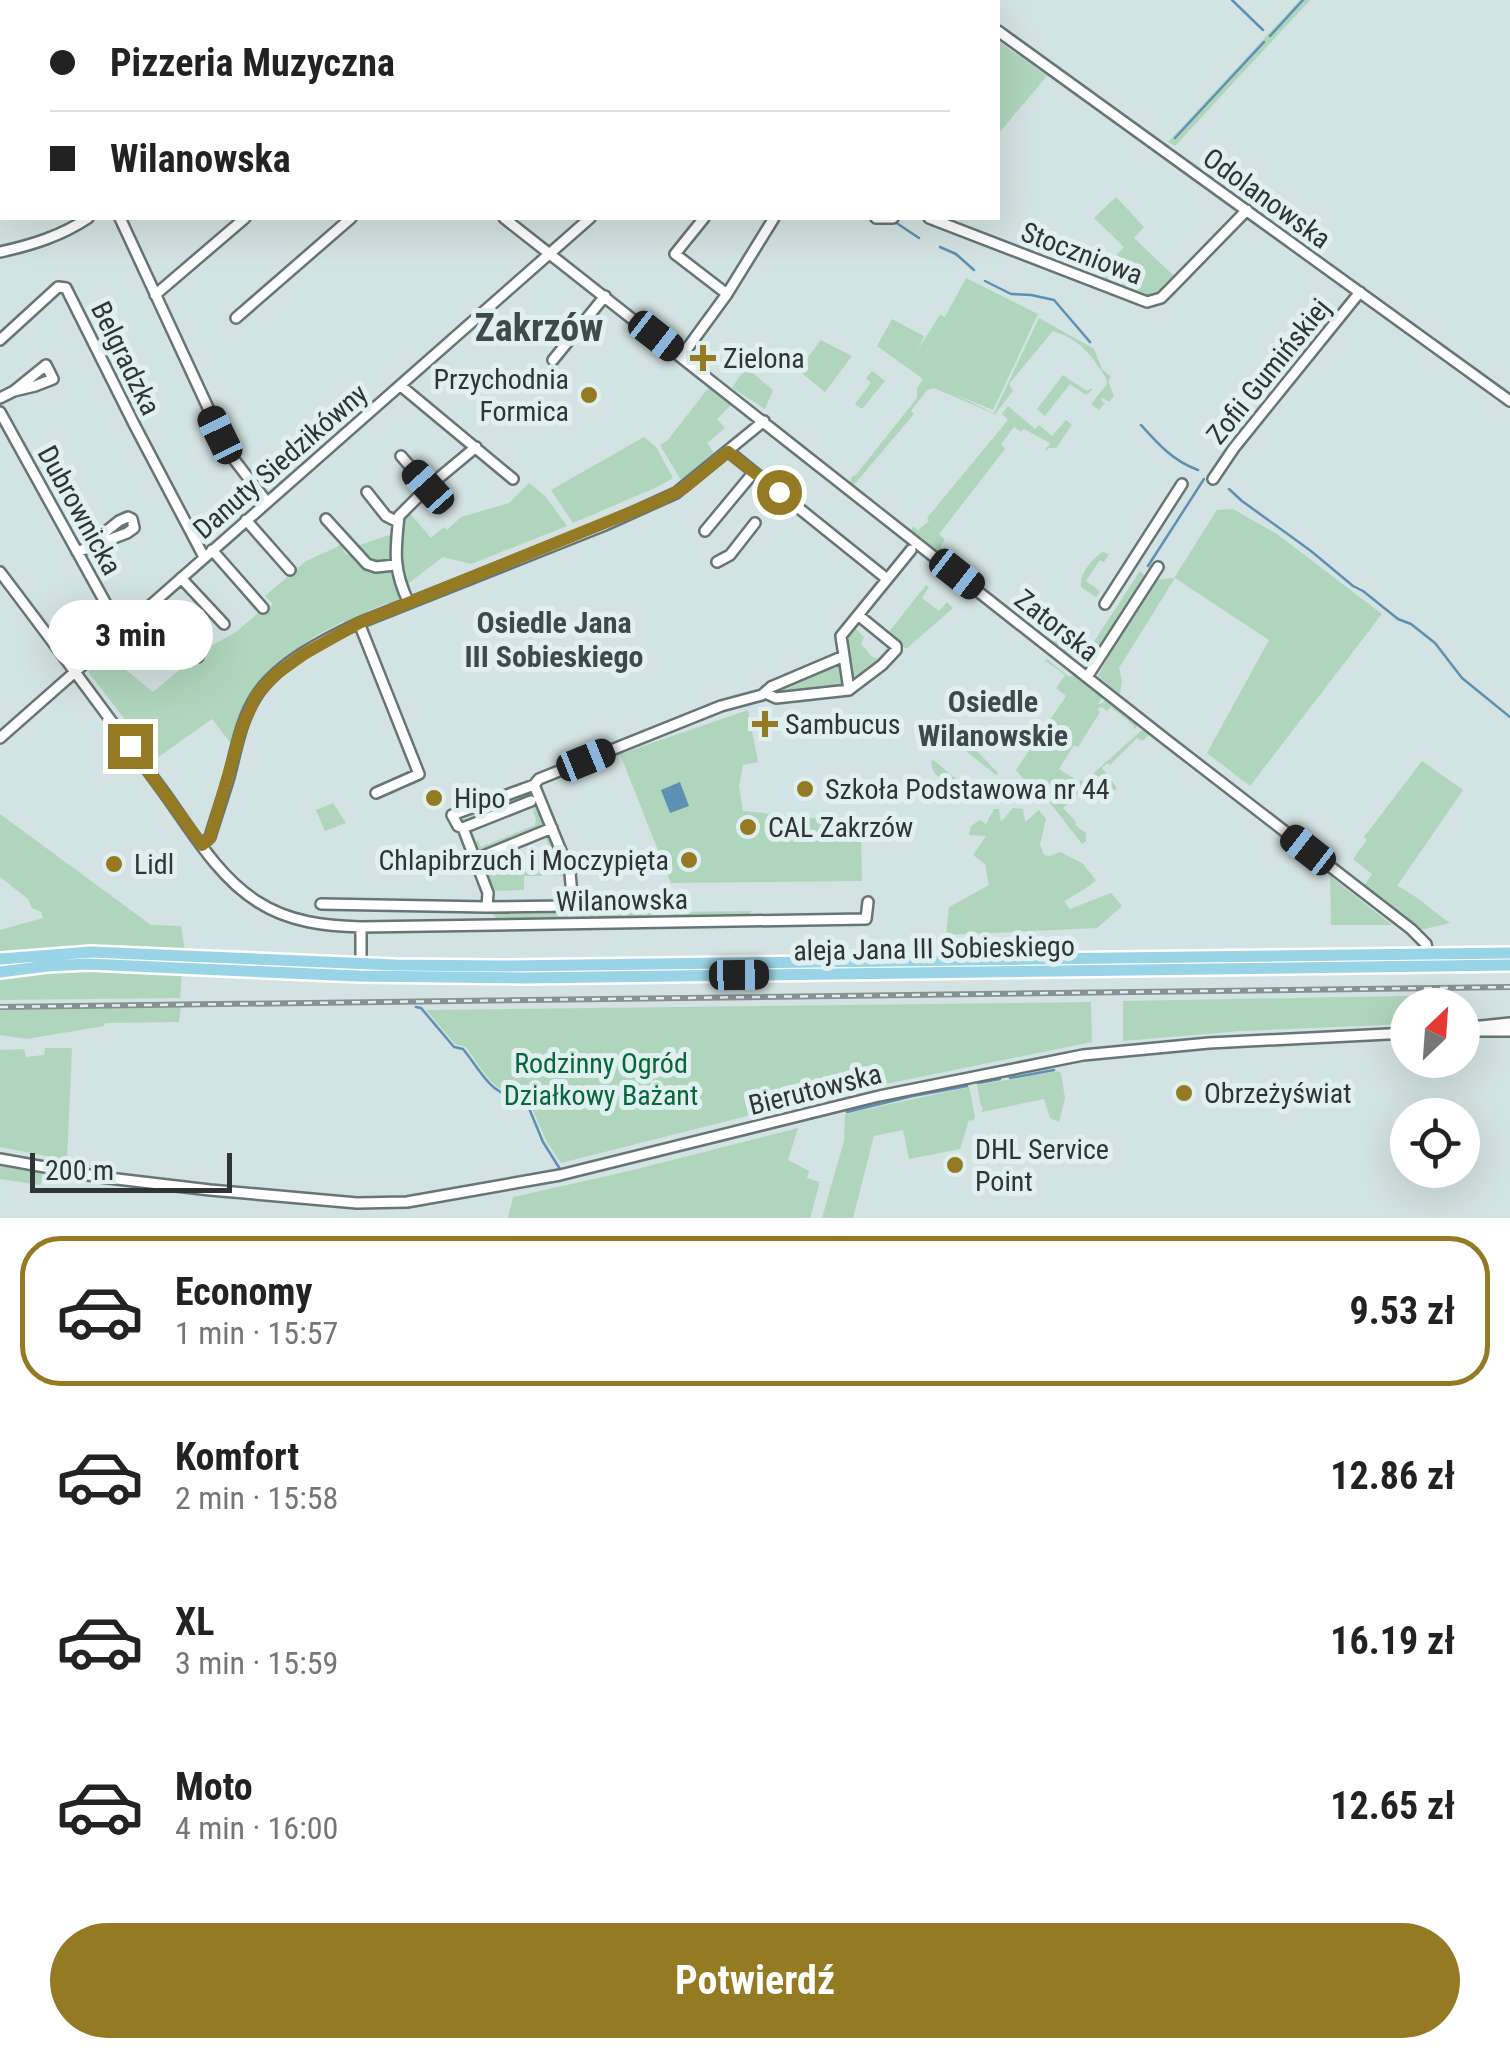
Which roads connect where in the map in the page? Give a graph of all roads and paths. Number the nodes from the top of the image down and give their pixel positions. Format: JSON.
{"nodes":[{"id":1,"x":1000,"y":32,"type":"edge"},
{"id":2,"x":1247,"y":210,"type":"junction"},
{"id":3,"x":85,"y":220,"type":"edge"},
{"id":4,"x":121,"y":220,"type":"edge"},
{"id":5,"x":244,"y":220,"type":"edge"},
{"id":6,"x":349,"y":220,"type":"edge"},
{"id":7,"x":507,"y":220,"type":"edge"},
{"id":8,"x":588,"y":220,"type":"edge"},
{"id":9,"x":702,"y":220,"type":"edge"},
{"id":10,"x":773,"y":220,"type":"edge"},
{"id":11,"x":934,"y":220,"type":"edge"},
{"id":12,"x":0,"y":252,"type":"edge"},
{"id":13,"x":551,"y":254,"type":"junction"},
{"id":14,"x":1360,"y":292,"type":"junction"},
{"id":15,"x":727,"y":294,"type":"junction"},
{"id":16,"x":156,"y":295,"type":"junction"},
{"id":17,"x":605,"y":296,"type":"junction"},
{"id":18,"x":236,"y":318,"type":"dead end"},
{"id":19,"x":0,"y":340,"type":"edge"},
{"id":20,"x":682,"y":357,"type":"junction"},
{"id":21,"x":553,"y":360,"type":"dead end"},
{"id":22,"x":401,"y":386,"type":"junction"},
{"id":23,"x":14,"y":390,"type":"dead end"},
{"id":24,"x":0,"y":398,"type":"edge"},
{"id":25,"x":1510,"y":400,"type":"edge"},
{"id":26,"x":0,"y":412,"type":"edge"},
{"id":27,"x":764,"y":421,"type":"junction"},
{"id":28,"x":476,"y":447,"type":"junction"},
{"id":29,"x":728,"y":452,"type":"junction"},
{"id":30,"x":400,"y":456,"type":"dead end"},
{"id":31,"x":754,"y":472,"type":"junction"},
{"id":32,"x":513,"y":478,"type":"dead end"},
{"id":33,"x":1213,"y":479,"type":"dead end"},
{"id":34,"x":1182,"y":484,"type":"dead end"},
{"id":35,"x":428,"y":487,"type":"junction"},
{"id":36,"x":367,"y":492,"type":"dead end"},
{"id":37,"x":267,"y":502,"type":"junction"},
{"id":38,"x":326,"y":519,"type":"dead end"},
{"id":39,"x":246,"y":520,"type":"junction"},
{"id":40,"x":398,"y":522,"type":"junction"},
{"id":41,"x":755,"y":522,"type":"dead end"},
{"id":42,"x":705,"y":531,"type":"dead end"},
{"id":43,"x":80,"y":550,"type":"junction"},
{"id":44,"x":911,"y":550,"type":"dead end"},
{"id":45,"x":208,"y":553,"type":"junction"},
{"id":46,"x":718,"y":562,"type":"dead end"},
{"id":47,"x":1130,"y":562,"type":"junction"},
{"id":48,"x":396,"y":565,"type":"junction"},
{"id":49,"x":290,"y":570,"type":"dead end"},
{"id":50,"x":0,"y":572,"type":"edge"},
{"id":51,"x":181,"y":578,"type":"junction"},
{"id":52,"x":887,"y":579,"type":"junction"},
{"id":53,"x":410,"y":603,"type":"junction"},
{"id":54,"x":1105,"y":604,"type":"dead end"},
{"id":55,"x":150,"y":606,"type":"junction"},
{"id":56,"x":263,"y":608,"type":"dead end"},
{"id":57,"x":858,"y":614,"type":"junction"},
{"id":58,"x":359,"y":623,"type":"junction"},
{"id":59,"x":224,"y":624,"type":"dead end"},
{"id":60,"x":122,"y":631,"type":"junction"},
{"id":61,"x":844,"y":656,"type":"junction"},
{"id":62,"x":198,"y":657,"type":"dead end"},
{"id":63,"x":75,"y":672,"type":"junction"},
{"id":64,"x":1088,"y":677,"type":"junction"},
{"id":65,"x":848,"y":690,"type":"junction"},
{"id":66,"x":765,"y":694,"type":"junction"},
{"id":67,"x":0,"y":738,"type":"edge"},
{"id":68,"x":534,"y":785,"type":"junction"},
{"id":69,"x":376,"y":793,"type":"dead end"},
{"id":70,"x":531,"y":801,"type":"dead end"},
{"id":71,"x":463,"y":828,"type":"junction"},
{"id":72,"x":552,"y":828,"type":"junction"},
{"id":73,"x":202,"y":845,"type":"junction"},
{"id":74,"x":481,"y":856,"type":"dead end"},
{"id":75,"x":868,"y":902,"type":"dead end"},
{"id":76,"x":321,"y":904,"type":"dead end"},
{"id":77,"x":654,"y":905,"type":"dead end"},
{"id":78,"x":573,"y":906,"type":"junction"},
{"id":79,"x":488,"y":907,"type":"junction"},
{"id":80,"x":361,"y":927,"type":"junction"},
{"id":81,"x":1510,"y":953,"type":"edge"},
{"id":82,"x":1428,"y":954,"type":"junction"},
{"id":83,"x":361,"y":964,"type":"junction"},
{"id":84,"x":3,"y":965,"type":"edge"},
{"id":85,"x":1510,"y":965,"type":"edge"},
{"id":86,"x":336,"y":975,"type":"junction"},
{"id":87,"x":1510,"y":1023,"type":"edge"},
{"id":88,"x":1480,"y":1027,"type":"edge"},
{"id":89,"x":1480,"y":1030,"type":"edge"},
{"id":90,"x":1510,"y":1031,"type":"edge"},
{"id":91,"x":1390,"y":1033,"type":"edge"},
{"id":92,"x":0,"y":1159,"type":"edge"}],
"edges":[{"from":1,"to":2,"type":"street","name":"Odolanowska"},
{"from":2,"to":11,"type":"street","name":"Stoczniowa"},
{"from":2,"to":14,"type":"street","name":"Odolanowska"},
{"from":3,"to":12,"type":"street"},
{"from":4,"to":16,"type":"street"},
{"from":5,"to":16,"type":"street"},
{"from":6,"to":18,"type":"street"},
{"from":7,"to":13,"type":"street","name":"Zatorska"},
{"from":8,"to":13,"type":"street","name":"Danuty Siedzikówny"},
{"from":9,"to":15,"type":"street"},
{"from":10,"to":15,"type":"street"},
{"from":13,"to":17,"type":"street","name":"Zatorska"},
{"from":13,"to":22,"type":"street","name":"Danuty Siedzikówny"},
{"from":14,"to":25,"type":"street","name":"Odolanowska"},
{"from":14,"to":33,"type":"street","name":"Zofii Gumińskiej"},
{"from":15,"to":20,"type":"street"},
{"from":16,"to":37,"type":"street"},
{"from":17,"to":20,"type":"street","name":"Zatorska"},
{"from":17,"to":21,"type":"street"},
{"from":19,"to":45,"type":"street","name":"Belgradzka"},
{"from":20,"to":27,"type":"street","name":"Zatorska"},
{"from":22,"to":28,"type":"street"},
{"from":22,"to":37,"type":"street","name":"Danuty Siedzikówny"},
{"from":23,"to":24,"type":"street"},
{"from":26,"to":43,"type":"street","name":"Dubrownicka"},
{"from":27,"to":29,"type":"street"},
{"from":27,"to":64,"type":"street","name":"Zatorska"},
{"from":28,"to":32,"type":"street"},
{"from":28,"to":35,"type":"street"},
{"from":29,"to":31,"type":"street"},
{"from":29,"to":53,"type":"street"},
{"from":30,"to":35,"type":"street"},
{"from":31,"to":42,"type":"street"},
{"from":31,"to":52,"type":"street"},
{"from":34,"to":47,"type":"street"},
{"from":35,"to":40,"type":"street"},
{"from":36,"to":40,"type":"street"},
{"from":37,"to":39,"type":"street","name":"Danuty Siedzikówny"},
{"from":38,"to":48,"type":"street"},
{"from":39,"to":45,"type":"street","name":"Danuty Siedzikówny"},
{"from":39,"to":49,"type":"street"},
{"from":40,"to":48,"type":"street"},
{"from":41,"to":46,"type":"street"},
{"from":43,"to":43,"type":"street"},
{"from":43,"to":60,"type":"street","name":"Dubrownicka"},
{"from":44,"to":52,"type":"street"},
{"from":45,"to":51,"type":"street","name":"Danuty Siedzikówny"},
{"from":45,"to":56,"type":"street","name":"Belgradzka"},
{"from":47,"to":54,"type":"street"},
{"from":47,"to":64,"type":"street"},
{"from":48,"to":53,"type":"street"},
{"from":50,"to":63,"type":"street","name":"Wilanowska"},
{"from":51,"to":55,"type":"street","name":"Danuty Siedzikówny"},
{"from":51,"to":59,"type":"street"},
{"from":52,"to":57,"type":"street"},
{"from":53,"to":58,"type":"street"},
{"from":55,"to":60,"type":"street","name":"Danuty Siedzikówny"},
{"from":55,"to":62,"type":"street"},
{"from":57,"to":61,"type":"street"},
{"from":57,"to":65,"type":"street"},
{"from":58,"to":69,"type":"street"},
{"from":58,"to":73,"type":"street"},
{"from":60,"to":63,"type":"street","name":"Danuty Siedzikówny"},
{"from":61,"to":65,"type":"street"},
{"from":61,"to":66,"type":"street"},
{"from":63,"to":67,"type":"street","name":"Danuty Siedzikówny"},
{"from":63,"to":73,"type":"street","name":"Wilanowska"},
{"from":64,"to":82,"type":"street","name":"Zatorska"},
{"from":65,"to":66,"type":"street"},
{"from":66,"to":68,"type":"street"},
{"from":68,"to":71,"type":"street"},
{"from":68,"to":72,"type":"street"},
{"from":70,"to":71,"type":"street"},
{"from":71,"to":79,"type":"street"},
{"from":72,"to":74,"type":"street"},
{"from":72,"to":78,"type":"street"},
{"from":73,"to":80,"type":"street","name":"Wilanowska"},
{"from":75,"to":80,"type":"street","name":"Wilanowska"},
{"from":76,"to":79,"type":"street"},
{"from":77,"to":78,"type":"street"},
{"from":78,"to":79,"type":"street"},
{"from":80,"to":83,"type":"street"},
{"from":81,"to":82,"type":"main road","name":"aleja Jana III Sobieskiego"},
{"from":82,"to":83,"type":"main road","name":"aleja Jana III Sobieskiego"},
{"from":83,"to":84,"type":"main road","name":"aleja Jana III Sobieskiego"},
{"from":83,"to":86,"type":"street"},
{"from":84,"to":86,"type":"main road","name":"aleja Jana III Sobieskiego"},
{"from":85,"to":86,"type":"main road","name":"aleja Jana III Sobieskiego"},
{"from":87,"to":88,"type":"street"},
{"from":89,"to":90,"type":"street"},
{"from":91,"to":92,"type":"street","name":"Bierutowska"}]}
